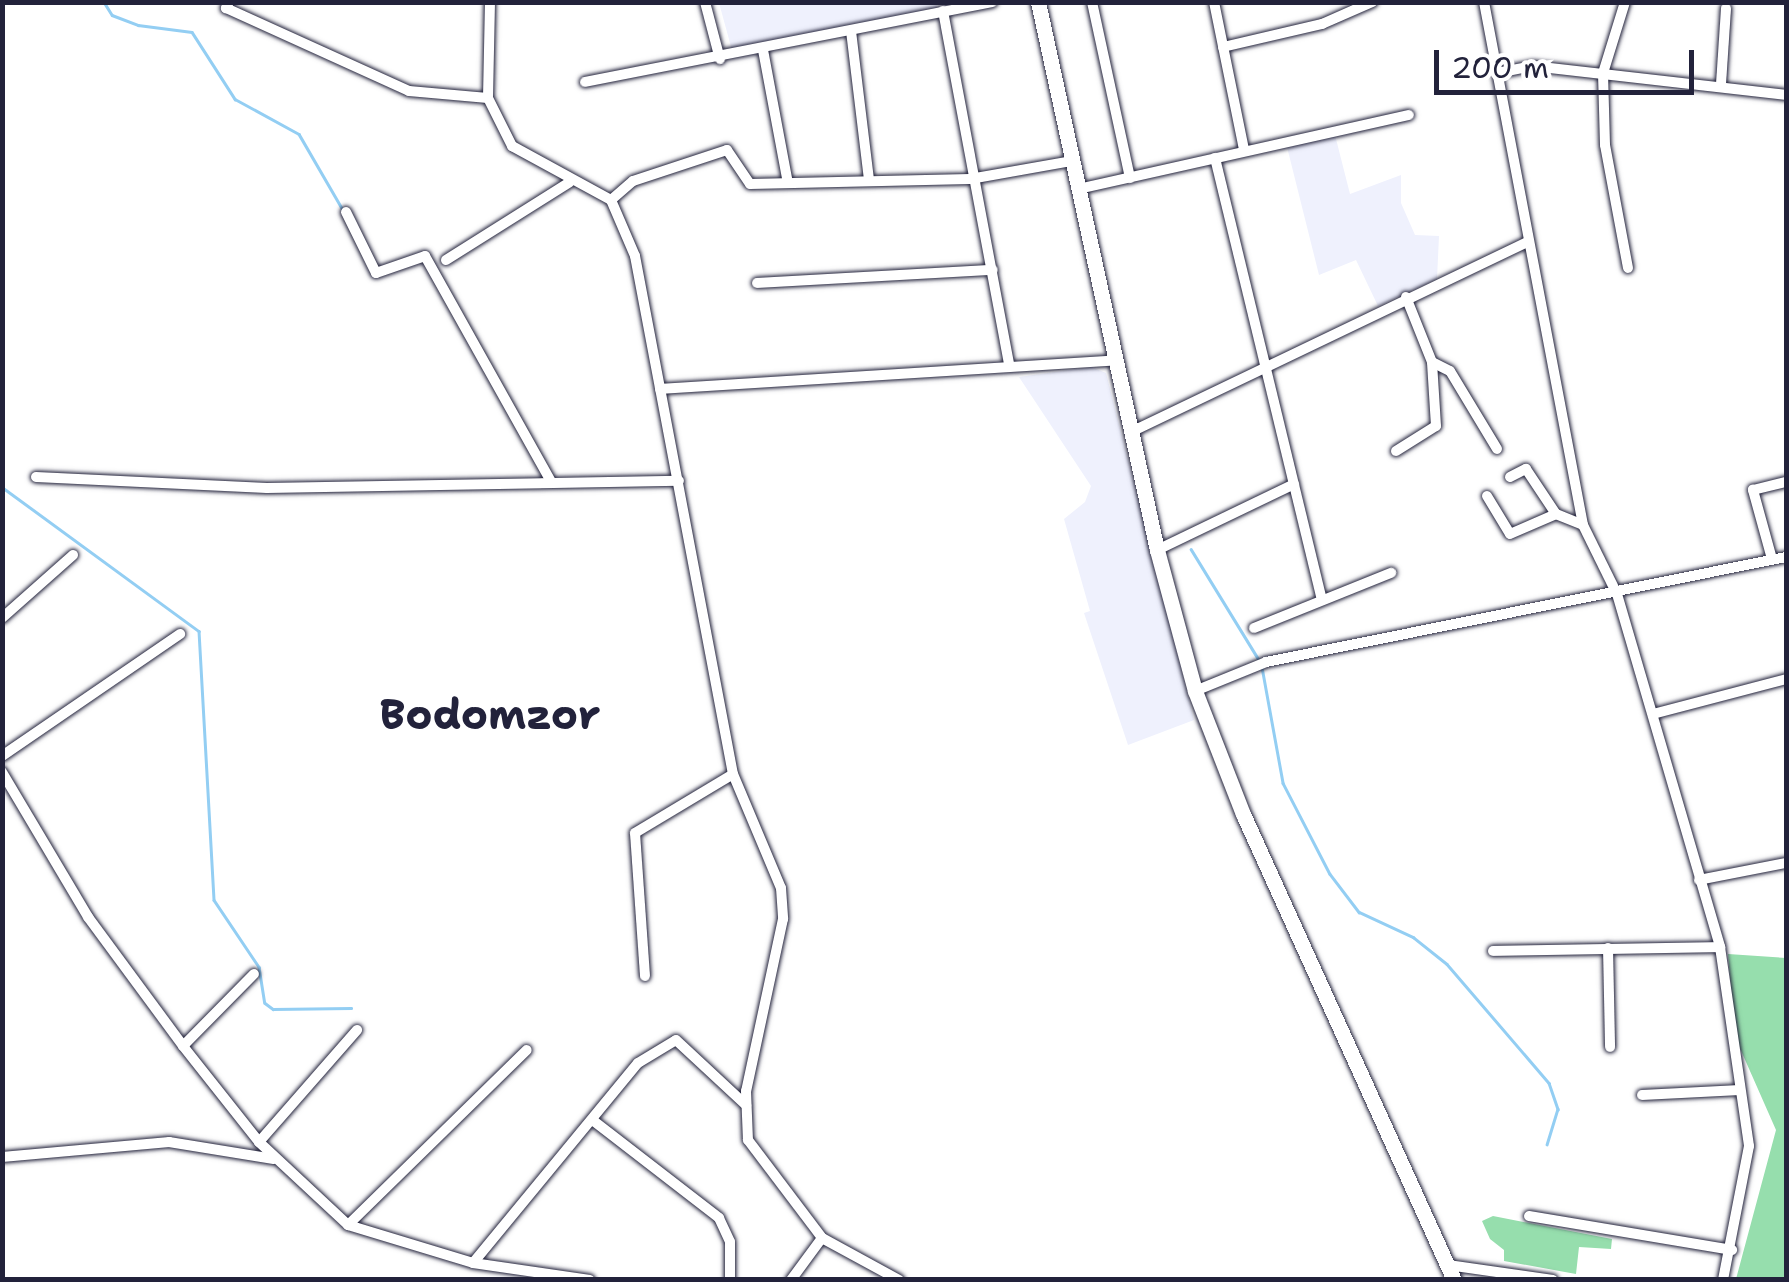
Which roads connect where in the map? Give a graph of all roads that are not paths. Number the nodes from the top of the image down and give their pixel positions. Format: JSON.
{"nodes":[{"id":1,"x":229,"y":2,"type":"edge"},
{"id":2,"x":490,"y":2,"type":"edge"},
{"id":3,"x":705,"y":2,"type":"edge"},
{"id":4,"x":992,"y":2,"type":"edge"},
{"id":5,"x":1038,"y":2,"type":"edge"},
{"id":6,"x":1092,"y":2,"type":"edge"},
{"id":7,"x":1214,"y":2,"type":"edge"},
{"id":8,"x":1372,"y":2,"type":"edge"},
{"id":9,"x":1484,"y":2,"type":"edge"},
{"id":10,"x":1624,"y":2,"type":"edge"},
{"id":11,"x":1726,"y":8,"type":"dead end"},
{"id":12,"x":944,"y":11,"type":"junction"},
{"id":13,"x":851,"y":31,"type":"junction"},
{"id":14,"x":1223,"y":47,"type":"junction"},
{"id":15,"x":763,"y":50,"type":"junction"},
{"id":16,"x":720,"y":59,"type":"junction"},
{"id":17,"x":1497,"y":73,"type":"junction"},
{"id":18,"x":1603,"y":73,"type":"junction"},
{"id":19,"x":585,"y":82,"type":"dead end"},
{"id":20,"x":1721,"y":84,"type":"junction"},
{"id":21,"x":1786,"y":95,"type":"edge"},
{"id":22,"x":488,"y":98,"type":"junction"},
{"id":23,"x":1408,"y":115,"type":"dead end"},
{"id":24,"x":1244,"y":150,"type":"junction"},
{"id":25,"x":1215,"y":158,"type":"junction"},
{"id":26,"x":1072,"y":161,"type":"junction"},
{"id":27,"x":1130,"y":178,"type":"junction"},
{"id":28,"x":970,"y":179,"type":"junction"},
{"id":29,"x":869,"y":180,"type":"junction"},
{"id":30,"x":570,"y":182,"type":"junction"},
{"id":31,"x":788,"y":183,"type":"junction"},
{"id":32,"x":1078,"y":189,"type":"junction"},
{"id":33,"x":611,"y":200,"type":"junction"},
{"id":34,"x":346,"y":212,"type":"dead end"},
{"id":35,"x":1528,"y":240,"type":"junction"},
{"id":36,"x":446,"y":260,"type":"dead end"},
{"id":37,"x":1628,"y":268,"type":"dead end"},
{"id":38,"x":992,"y":270,"type":"junction"},
{"id":39,"x":757,"y":283,"type":"dead end"},
{"id":40,"x":1406,"y":298,"type":"junction"},
{"id":41,"x":1117,"y":360,"type":"junction"},
{"id":42,"x":1432,"y":362,"type":"junction"},
{"id":43,"x":1009,"y":365,"type":"junction"},
{"id":44,"x":1266,"y":365,"type":"junction"},
{"id":45,"x":660,"y":389,"type":"junction"},
{"id":46,"x":1133,"y":432,"type":"junction"},
{"id":47,"x":1497,"y":449,"type":"dead end"},
{"id":48,"x":1396,"y":451,"type":"dead end"},
{"id":49,"x":36,"y":476,"type":"dead end"},
{"id":50,"x":1510,"y":477,"type":"dead end"},
{"id":51,"x":550,"y":480,"type":"junction"},
{"id":52,"x":679,"y":480,"type":"junction"},
{"id":53,"x":1786,"y":482,"type":"edge"},
{"id":54,"x":1294,"y":484,"type":"junction"},
{"id":55,"x":1487,"y":496,"type":"dead end"},
{"id":56,"x":1556,"y":514,"type":"junction"},
{"id":57,"x":1584,"y":526,"type":"junction"},
{"id":58,"x":1157,"y":550,"type":"junction"},
{"id":59,"x":73,"y":555,"type":"dead end"},
{"id":60,"x":1786,"y":557,"type":"edge"},
{"id":61,"x":1772,"y":560,"type":"junction"},
{"id":62,"x":1391,"y":573,"type":"dead end"},
{"id":63,"x":1617,"y":594,"type":"junction"},
{"id":64,"x":1322,"y":600,"type":"junction"},
{"id":65,"x":2,"y":618,"type":"edge"},
{"id":66,"x":1254,"y":628,"type":"dead end"},
{"id":67,"x":180,"y":634,"type":"dead end"},
{"id":68,"x":1786,"y":679,"type":"edge"},
{"id":69,"x":1195,"y":691,"type":"junction"},
{"id":70,"x":1653,"y":714,"type":"junction"},
{"id":71,"x":2,"y":756,"type":"edge"},
{"id":72,"x":2,"y":772,"type":"edge"},
{"id":73,"x":733,"y":774,"type":"junction"},
{"id":74,"x":1786,"y":863,"type":"edge"},
{"id":75,"x":1699,"y":880,"type":"junction"},
{"id":76,"x":1720,"y":947,"type":"junction"},
{"id":77,"x":1608,"y":948,"type":"junction"},
{"id":78,"x":1493,"y":951,"type":"dead end"},
{"id":79,"x":254,"y":974,"type":"dead end"},
{"id":80,"x":646,"y":976,"type":"dead end"},
{"id":81,"x":357,"y":1030,"type":"dead end"},
{"id":82,"x":183,"y":1046,"type":"junction"},
{"id":83,"x":1610,"y":1047,"type":"dead end"},
{"id":84,"x":528,"y":1050,"type":"dead end"},
{"id":85,"x":1740,"y":1090,"type":"junction"},
{"id":86,"x":1642,"y":1095,"type":"dead end"},
{"id":87,"x":746,"y":1105,"type":"junction"},
{"id":88,"x":595,"y":1122,"type":"junction"},
{"id":89,"x":259,"y":1142,"type":"junction"},
{"id":90,"x":2,"y":1157,"type":"edge"},
{"id":91,"x":276,"y":1159,"type":"junction"},
{"id":92,"x":1529,"y":1216,"type":"dead end"},
{"id":93,"x":348,"y":1226,"type":"junction"},
{"id":94,"x":822,"y":1238,"type":"junction"},
{"id":95,"x":1732,"y":1250,"type":"junction"},
{"id":96,"x":473,"y":1263,"type":"junction"},
{"id":97,"x":1451,"y":1272,"type":"edge"},
{"id":98,"x":590,"y":1280,"type":"edge"},
{"id":99,"x":730,"y":1280,"type":"edge"},
{"id":100,"x":791,"y":1280,"type":"edge"},
{"id":101,"x":899,"y":1280,"type":"edge"},
{"id":102,"x":1553,"y":1280,"type":"edge"},
{"id":103,"x":1723,"y":1280,"type":"edge"}],
"edges":[{"from":1,"to":22,"type":"street"},
{"from":2,"to":22,"type":"street"},
{"from":3,"to":16,"type":"street"},
{"from":4,"to":12,"type":"street"},
{"from":5,"to":26,"type":"main road"},
{"from":6,"to":27,"type":"street"},
{"from":7,"to":14,"type":"street"},
{"from":8,"to":14,"type":"street"},
{"from":9,"to":17,"type":"street"},
{"from":10,"to":18,"type":"street"},
{"from":11,"to":20,"type":"street"},
{"from":12,"to":13,"type":"street"},
{"from":12,"to":28,"type":"street"},
{"from":13,"to":15,"type":"street"},
{"from":13,"to":29,"type":"street"},
{"from":14,"to":24,"type":"street"},
{"from":15,"to":16,"type":"street"},
{"from":15,"to":31,"type":"street"},
{"from":16,"to":19,"type":"street"},
{"from":17,"to":18,"type":"street"},
{"from":17,"to":35,"type":"street"},
{"from":18,"to":20,"type":"street"},
{"from":18,"to":37,"type":"street"},
{"from":20,"to":21,"type":"street"},
{"from":22,"to":30,"type":"street"},
{"from":23,"to":24,"type":"street"},
{"from":24,"to":25,"type":"street"},
{"from":25,"to":27,"type":"street"},
{"from":25,"to":44,"type":"street"},
{"from":26,"to":28,"type":"street"},
{"from":26,"to":32,"type":"main road"},
{"from":27,"to":32,"type":"street"},
{"from":28,"to":29,"type":"street"},
{"from":28,"to":38,"type":"street"},
{"from":29,"to":31,"type":"street"},
{"from":30,"to":33,"type":"street"},
{"from":30,"to":36,"type":"street"},
{"from":31,"to":33,"type":"street"},
{"from":32,"to":41,"type":"main road"},
{"from":33,"to":45,"type":"street"},
{"from":34,"to":51,"type":"street"},
{"from":35,"to":40,"type":"street"},
{"from":35,"to":57,"type":"street"},
{"from":38,"to":39,"type":"street"},
{"from":38,"to":43,"type":"street"},
{"from":40,"to":42,"type":"street"},
{"from":40,"to":44,"type":"street"},
{"from":41,"to":43,"type":"street"},
{"from":41,"to":46,"type":"main road"},
{"from":42,"to":47,"type":"street"},
{"from":42,"to":48,"type":"street"},
{"from":43,"to":45,"type":"street"},
{"from":44,"to":46,"type":"street"},
{"from":44,"to":54,"type":"street"},
{"from":45,"to":52,"type":"street"},
{"from":46,"to":58,"type":"main road"},
{"from":49,"to":51,"type":"street"},
{"from":50,"to":56,"type":"street"},
{"from":51,"to":52,"type":"street"},
{"from":52,"to":73,"type":"street"},
{"from":53,"to":61,"type":"street"},
{"from":54,"to":58,"type":"street"},
{"from":54,"to":64,"type":"street"},
{"from":55,"to":56,"type":"street"},
{"from":56,"to":57,"type":"street"},
{"from":57,"to":63,"type":"street"},
{"from":58,"to":69,"type":"main road"},
{"from":59,"to":65,"type":"street"},
{"from":60,"to":61,"type":"street"},
{"from":61,"to":63,"type":"street"},
{"from":62,"to":64,"type":"street"},
{"from":63,"to":69,"type":"street"},
{"from":63,"to":70,"type":"street"},
{"from":64,"to":66,"type":"street"},
{"from":67,"to":71,"type":"street"},
{"from":68,"to":70,"type":"street"},
{"from":69,"to":97,"type":"main road"},
{"from":70,"to":75,"type":"street"},
{"from":72,"to":82,"type":"street"},
{"from":73,"to":80,"type":"street"},
{"from":73,"to":87,"type":"street"},
{"from":74,"to":75,"type":"street"},
{"from":75,"to":76,"type":"street"},
{"from":76,"to":77,"type":"street"},
{"from":76,"to":85,"type":"street"},
{"from":77,"to":78,"type":"street"},
{"from":77,"to":83,"type":"street"},
{"from":79,"to":82,"type":"street"},
{"from":81,"to":89,"type":"street"},
{"from":82,"to":89,"type":"street"},
{"from":84,"to":93,"type":"street"},
{"from":85,"to":86,"type":"street"},
{"from":85,"to":95,"type":"street"},
{"from":87,"to":88,"type":"street"},
{"from":87,"to":94,"type":"street"},
{"from":88,"to":96,"type":"street"},
{"from":88,"to":99,"type":"street"},
{"from":89,"to":91,"type":"street"},
{"from":90,"to":91,"type":"street"},
{"from":91,"to":93,"type":"street"},
{"from":92,"to":95,"type":"street"},
{"from":93,"to":96,"type":"street"},
{"from":94,"to":100,"type":"street"},
{"from":94,"to":101,"type":"street"},
{"from":95,"to":103,"type":"street"},
{"from":96,"to":98,"type":"street"},
{"from":97,"to":102,"type":"street"}]}
